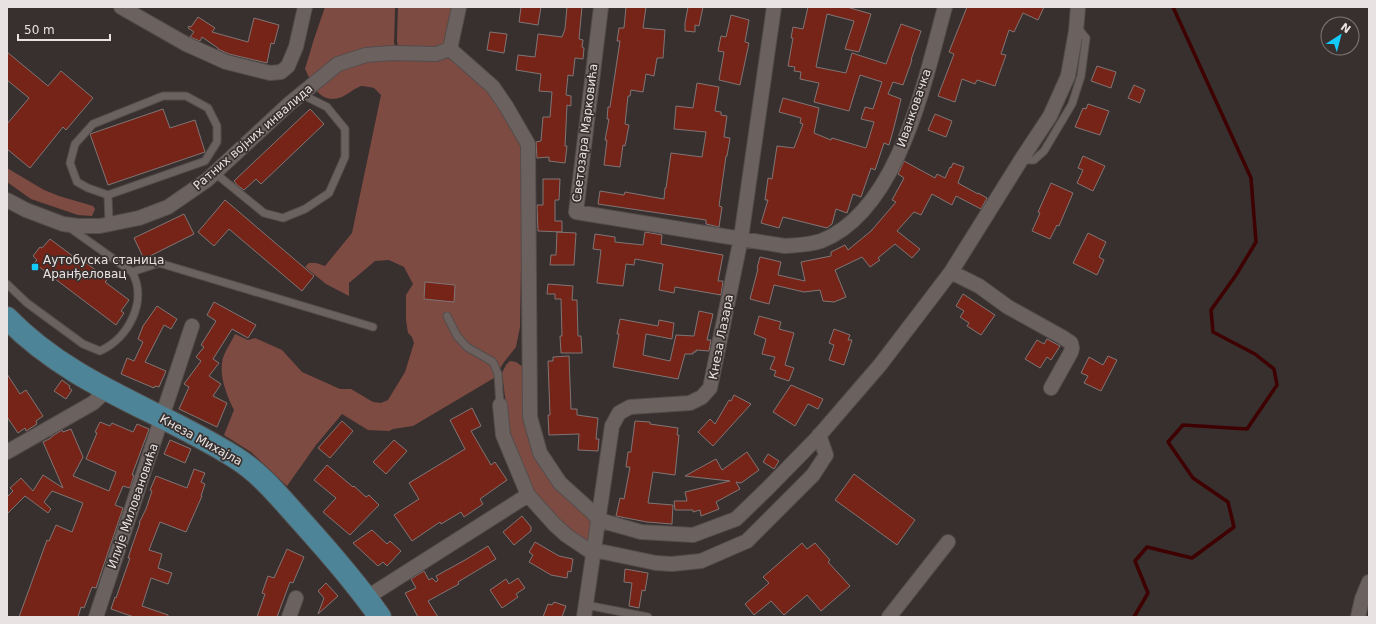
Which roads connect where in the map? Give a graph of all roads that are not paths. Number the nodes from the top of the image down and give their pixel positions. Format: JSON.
{"nodes":[{"id":1,"x":121,"y":7,"type":"edge"},
{"id":2,"x":305,"y":7,"type":"edge"},
{"id":3,"x":459,"y":7,"type":"edge"},
{"id":4,"x":601,"y":7,"type":"edge"},
{"id":5,"x":774,"y":7,"type":"edge"},
{"id":6,"x":945,"y":7,"type":"edge"},
{"id":7,"x":1078,"y":7,"type":"edge"},
{"id":8,"x":450,"y":49,"type":"junction"},
{"id":9,"x":301,"y":94,"type":"junction"},
{"id":10,"x":215,"y":173,"type":"junction"},
{"id":11,"x":108,"y":195,"type":"junction"},
{"id":12,"x":7,"y":200,"type":"edge"},
{"id":13,"x":63,"y":224,"type":"junction"},
{"id":14,"x":109,"y":224,"type":"junction"},
{"id":15,"x":741,"y":238,"type":"junction"},
{"id":16,"x":132,"y":272,"type":"junction"},
{"id":17,"x":951,"y":272,"type":"junction"},
{"id":18,"x":7,"y":284,"type":"edge"},
{"id":19,"x":447,"y":316,"type":"dead end"},
{"id":20,"x":7,"y":318,"type":"edge"},
{"id":21,"x":192,"y":326,"type":"dead end"},
{"id":22,"x":372,"y":327,"type":"dead end"},
{"id":23,"x":1051,"y":388,"type":"dead end"},
{"id":24,"x":107,"y":390,"type":"junction"},
{"id":25,"x":500,"y":405,"type":"joint"},
{"id":26,"x":163,"y":418,"type":"junction"},
{"id":27,"x":819,"y":435,"type":"junction"},
{"id":28,"x":7,"y":452,"type":"edge"},
{"id":29,"x":528,"y":495,"type":"junction"},
{"id":30,"x":599,"y":520,"type":"junction"},
{"id":31,"x":948,"y":542,"type":"dead end"},
{"id":32,"x":594,"y":552,"type":"junction"},
{"id":33,"x":1369,"y":582,"type":"edge"},
{"id":34,"x":296,"y":598,"type":"dead end"},
{"id":35,"x":366,"y":598,"type":"junction"},
{"id":36,"x":585,"y":611,"type":"edge"},
{"id":37,"x":96,"y":617,"type":"edge"},
{"id":38,"x":289,"y":617,"type":"edge"},
{"id":39,"x":380,"y":617,"type":"edge"},
{"id":40,"x":648,"y":617,"type":"edge"},
{"id":41,"x":889,"y":617,"type":"edge"},
{"id":42,"x":1358,"y":617,"type":"edge"}],
"edges":[{"from":1,"to":2,"type":"street"},
{"from":3,"to":8,"type":"street"},
{"from":4,"to":15,"type":"street","name":"Светозара Марковића"},
{"from":5,"to":15,"type":"street","name":"Кнеза Лазара"},
{"from":6,"to":15,"type":"street","name":"Иванковачка"},
{"from":7,"to":17,"type":"street"},
{"from":8,"to":9,"type":"street","name":"Ратних војних инвалида"},
{"from":8,"to":30,"type":"street"},
{"from":9,"to":10,"type":"street","name":"Ратних војних инвалида"},
{"from":9,"to":10,"type":"lane"},
{"from":10,"to":14,"type":"street","name":"Ратних војних инвалида"},
{"from":11,"to":11,"type":"lane"},
{"from":11,"to":14,"type":"lane"},
{"from":12,"to":13,"type":"street","name":"Ратних војних инвалида"},
{"from":13,"to":14,"type":"street","name":"Ратних војних инвалида"},
{"from":13,"to":16,"type":"lane"},
{"from":15,"to":30,"type":"street","name":"Кнеза Лазара"},
{"from":16,"to":18,"type":"lane"},
{"from":16,"to":22,"type":"lane"},
{"from":17,"to":23,"type":"street"},
{"from":17,"to":27,"type":"street"},
{"from":19,"to":25,"type":"lane"},
{"from":20,"to":24,"type":"main road","name":"Кнеза Михајла"},
{"from":21,"to":26,"type":"street","name":"Илије Миловановића"},
{"from":24,"to":26,"type":"main road","name":"Кнеза Михајла"},
{"from":24,"to":28,"type":"street"},
{"from":25,"to":29,"type":"street"},
{"from":26,"to":35,"type":"main road","name":"Кнеза Михајла"},
{"from":26,"to":37,"type":"street","name":"Илије Миловановића"},
{"from":27,"to":30,"type":"street"},
{"from":27,"to":32,"type":"street"},
{"from":29,"to":32,"type":"street"},
{"from":29,"to":35,"type":"street"},
{"from":30,"to":32,"type":"street","name":"Кнеза Лазара"},
{"from":31,"to":41,"type":"street"},
{"from":32,"to":36,"type":"street","name":"Кнеза Лазара"},
{"from":33,"to":42,"type":"street"},
{"from":34,"to":38,"type":"street"},
{"from":35,"to":39,"type":"main road","name":"Кнеза Михајла"},
{"from":36,"to":40,"type":"lane"}]}
